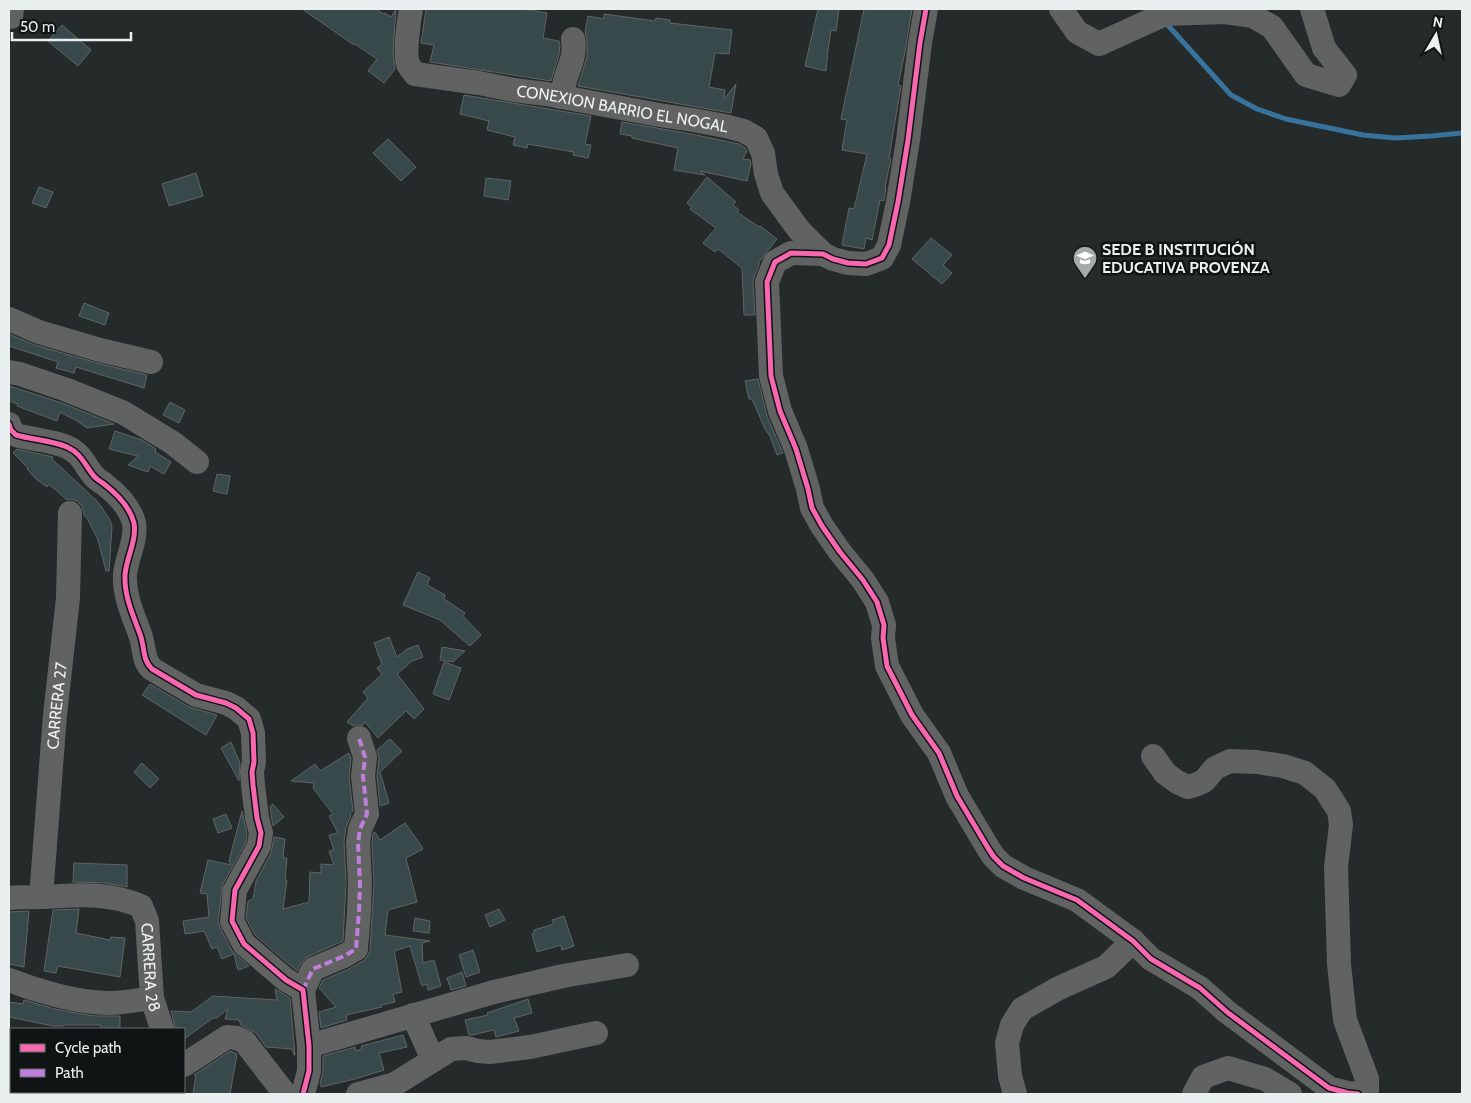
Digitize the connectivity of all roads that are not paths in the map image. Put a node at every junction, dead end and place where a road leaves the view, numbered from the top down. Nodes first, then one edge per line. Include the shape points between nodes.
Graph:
1 (12, 9) edge
2 (411, 9) edge
3 (926, 9) edge
4 (1061, 9) edge
5 (1312, 9) edge
6 (1225, 10) edge
7 (9, 17) edge
8 (573, 39) dead end
9 (561, 97) junction
10 (823, 254) junction
11 (9, 319) edge
12 (151, 362) dead end
13 (9, 372) edge
14 (9, 424) edge
15 (197, 462) dead end
16 (70, 513) dead end
17 (359, 738) dead end
18 (1153, 756) dead end
19 (41, 897) junction
20 (9, 898) edge
21 (1132, 941) junction
22 (627, 965) dead end
23 (9, 980) edge
24 (303, 990) junction
25 (152, 998) junction
26 (413, 1016) junction
27 (162, 1028) edge
28 (596, 1033) dead end
29 (309, 1046) junction
30 (433, 1060) junction
31 (185, 1064) edge
32 (1363, 1093) edge
33 (285, 1094) edge
34 (303, 1094) edge
35 (358, 1094) edge
36 (1015, 1094) edge
37 (1194, 1094) edge
38 (1290, 1094) edge

1 - 7 street
2 - 9 street, CONEXION BARRIO EL NOGAL via 407,57 415,74
3 - 10 street via 890,245 882,258 866,264 848,263
4 - 6 street via 1077,32 1099,44 1165,14
5 - 6 street via 1324,48 1345,75 1339,85 1306,75 1272,27 1253,16
8 - 9 street via 573,58
9 - 10 street, CONEXION BARRIO EL NOGAL via 725,126 756,138 772,193 799,230
10 - 21 street via 791,253 775,262 767,282 771,376 812,508 877,602 884,624 887,666 912,715 939,753 957,796 994,857 1024,878 1077,900
11 - 12 street via 39,332
13 - 15 street via 67,390 124,413 169,440
14 - 24 street via 16,435 70,448 129,510 134,536 125,587 148,665 196,695 226,703 249,718 253,733 253,785 261,834 259,846 234,890 232,921 244,944 286,980
16 - 19 street, CARRERA 27 via 68,598 55,714
17 - 24 street via 365,757 363,776 367,814 358,843 360,911 356,949 313,969
18 - 32 street via 1165,773 1188,786 1204,781 1215,768 1230,761 1283,766 1312,778 1325,789 1339,811 1341,825 1336,867 1339,964 1345,1020 1367,1079
19 - 20 street
19 - 25 street, CARRERA 28 via 81,894 126,899 142,906 147,922
21 - 32 street via 1151,959 1200,988 1328,1088
21 - 36 street via 1106,967 1022,1009 1012,1025 1007,1043
22 - 26 street via 494,992
23 - 25 street via 45,992 90,1001 108,1003
24 - 29 street
25 - 27 street, CARRERA 28
26 - 29 street
26 - 30 street
28 - 30 street via 490,1052 466,1048 451,1050
29 - 34 street via 310,1071
30 - 35 street via 395,1084
31 - 33 street via 228,1037 237,1038 245,1042
37 - 38 street via 1203,1077 1228,1068 1265,1079

